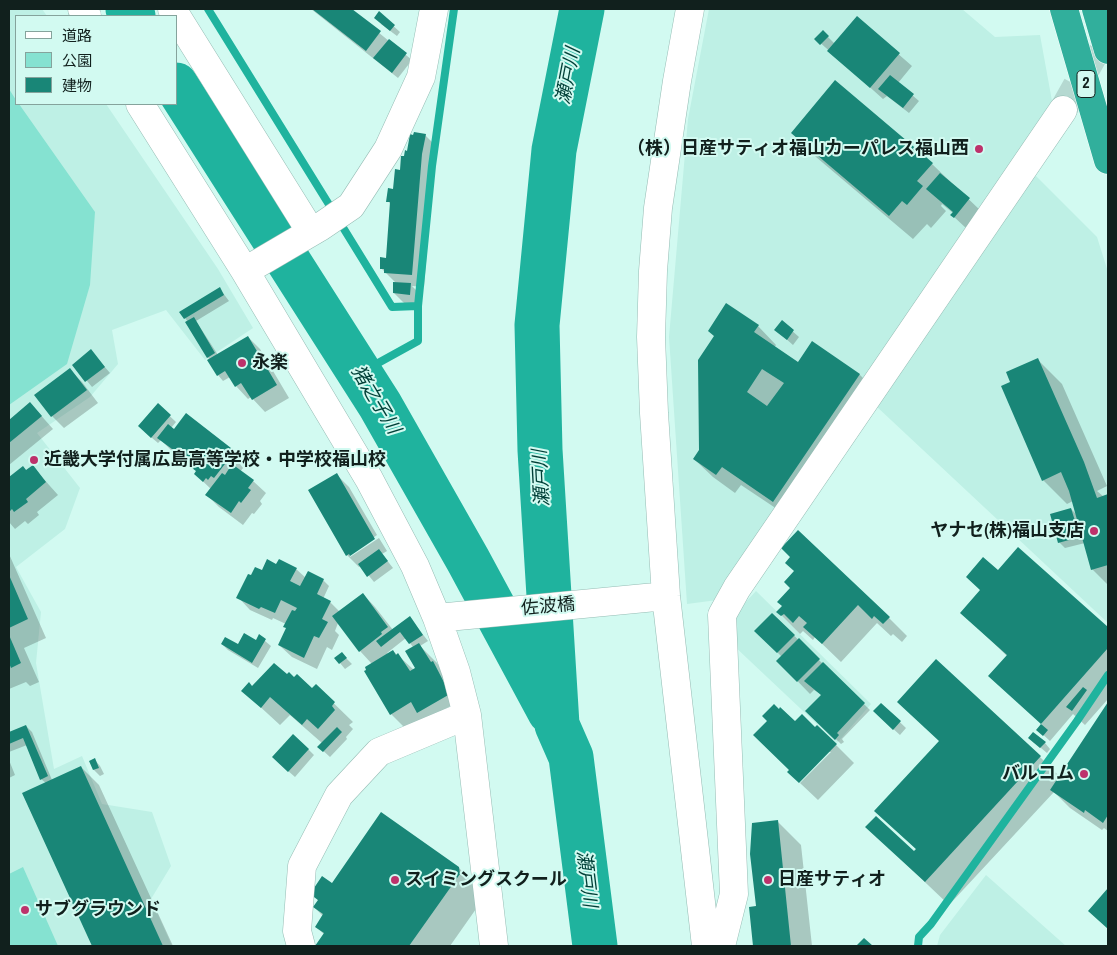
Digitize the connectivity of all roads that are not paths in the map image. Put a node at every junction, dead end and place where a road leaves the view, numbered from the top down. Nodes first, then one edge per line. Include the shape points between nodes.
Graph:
1 (434, 9) edge
2 (690, 9) edge
3 (1064, 9) edge
4 (1096, 9) edge
5 (178, 19) edge
6 (1108, 50) edge
7 (141, 105) edge
8 (1063, 110) tunnel mouth
9 (1108, 160) edge
10 (312, 231) junction
11 (252, 267) junction
12 (655, 597) junction
13 (444, 617) junction
14 (467, 715) junction
15 (301, 946) edge
16 (494, 946) edge
17 (706, 946) edge
18 (721, 946) edge

1 - 10 street via 421,77 388,149 351,206
2 - 12 street via 658,208 653,270
3 - 9 highway, 2
4 - 6 highway, 2
5 - 10 street
7 - 11 street
8 - 18 street via 737,588 722,615 734,894
10 - 11 street
11 - 13 street
12 - 13 street, 佐波橋
12 - 17 street
13 - 14 street
14 - 15 street via 378,752 339,795 302,866 296,931
14 - 16 street

